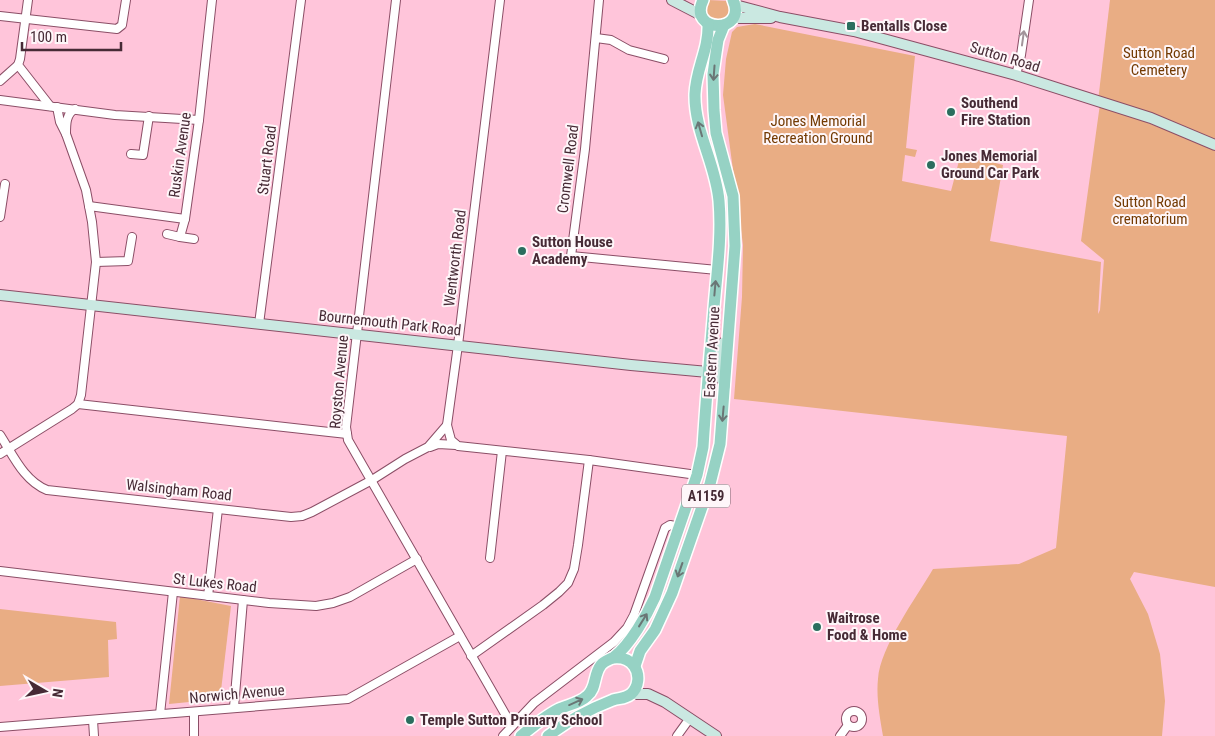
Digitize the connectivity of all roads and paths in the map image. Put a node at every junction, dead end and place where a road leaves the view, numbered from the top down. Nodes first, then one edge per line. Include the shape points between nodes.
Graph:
1 (28, 0) edge
2 (126, 0) edge
3 (212, 0) edge
4 (301, 0) edge
5 (396, 0) edge
6 (500, 0) edge
7 (599, 0) edge
8 (672, 0) edge
9 (702, 0) edge
10 (1029, 0) edge
11 (734, 2) edge
12 (0, 16) edge
13 (780, 18) junction
14 (25, 19) junction
15 (705, 19) junction
16 (728, 22) junction
17 (596, 38) junction
18 (664, 59) dead end
19 (18, 65) junction
20 (1016, 75) junction
21 (0, 81) edge
22 (0, 100) edge
23 (54, 107) junction
24 (75, 109) junction
25 (149, 116) junction
26 (199, 120) junction
27 (66, 134) junction
28 (1215, 145) edge
29 (131, 154) dead end
30 (143, 155) junction
31 (151, 156) dead end
32 (5, 184) dead end
33 (89, 206) junction
34 (0, 217) edge
35 (185, 219) junction
36 (167, 234) dead end
37 (132, 237) dead end
38 (180, 237) junction
39 (194, 239) dead end
40 (96, 262) junction
41 (717, 270) junction
42 (0, 295) edge
43 (92, 305) junction
44 (729, 313) junction
45 (260, 324) junction
46 (357, 334) junction
47 (458, 345) junction
48 (711, 372) junction
49 (725, 390) junction
50 (78, 404) junction
51 (447, 425) junction
52 (347, 434) junction
53 (0, 435) edge
54 (458, 446) junction
55 (428, 447) junction
56 (9, 449) junction
57 (502, 451) junction
58 (0, 454) edge
59 (590, 460) junction
60 (697, 475) junction
61 (372, 480) junction
62 (218, 508) junction
63 (679, 527) junction
64 (417, 558) junction
65 (490, 558) dead end
66 (0, 572) edge
67 (174, 592) junction
68 (208, 596) junction
69 (243, 600) junction
70 (460, 636) junction
71 (471, 656) junction
72 (613, 658) junction
73 (636, 672) junction
74 (596, 681) junction
75 (631, 694) junction
76 (615, 699) junction
77 (664, 702) junction
78 (234, 707) junction
79 (194, 712) junction
80 (160, 714) junction
81 (93, 720) junction
82 (694, 720) junction
83 (848, 724) dead end
84 (512, 726) junction
85 (0, 727) edge
86 (94, 736) edge
87 (194, 736) edge
88 (503, 736) edge
89 (521, 736) edge
90 (548, 736) edge
91 (678, 736) edge
92 (711, 736) edge
93 (716, 736) edge
94 (840, 736) edge

1 - 14 street
2 - 14 street via 122,25 117,29
3 - 26 street, Ruskin Avenue
4 - 45 street, Stuart Road
5 - 46 street, Royston Avenue
6 - 47 street, Wentworth Road
7 - 17 street, Cromwell Road
8 - 15 street
9 - 15 main road, Eastern Avenue via 700,9
20 -> 10 street
11 - 13 street, Sutton Road
11 - 16 main road, Eastern Avenue
12 - 14 street
13 - 16 street, Sutton Road
13 - 20 street, Sutton Road via 854,31
14 - 19 street
15 - 16 main road via 716,26
41 -> 15 main road, Eastern Avenue / A1159 via 718,186 696,116 696,76 708,42
16 -> 44 main road, Eastern Avenue / A1159 via 718,40 713,74 716,133 732,196 735,246
17 - 18 street via 611,40 628,50
17 - 41 street, Cromwell Road via 571,256
19 - 21 street
19 - 23 street
20 - 28 street, Sutton Road via 1151,118
22 - 23 street
23 - 24 street
23 - 27 street
24 - 25 street
24 - 27 street via 67,119
25 - 26 street
25 - 30 street
26 - 35 street, Ruskin Avenue
27 - 33 street
29 - 30 street
30 - 31 street
32 - 34 street
33 - 35 street, Ruskin Avenue
33 - 40 street
35 - 38 street
36 - 38 street
37 - 40 street via 128,262
38 - 39 street
40 - 43 street
48 -> 41 main road, Eastern Avenue / A1159
42 - 43 street, Bournemouth Park Road
43 - 45 street, Bournemouth Park Road
43 - 50 street
44 - 48 street via 719,367
44 - 49 main road, Eastern Avenue / A1159
45 - 46 street, Bournemouth Park Road
46 - 47 street, Bournemouth Park Road
46 - 52 street, Royston Avenue
47 - 48 street, Bournemouth Park Road
47 - 51 street, Wentworth Road
48 - 49 street via 723,380
48 - 60 main road, Eastern Avenue / A1159
49 -> 73 main road, Eastern Avenue / A1159 via 720,444 710,484 662,617 640,651
50 - 52 street
50 - 56 street
51 - 54 street via 451,440
51 - 55 street
52 - 61 street, Royston Avenue
53 - 56 street, Walsingham Road
54 - 55 street via 438,444
54 - 57 street
55 - 61 street
56 - 58 street
56 - 62 street, Walsingham Road via 31,481 47,490
57 - 59 street
57 - 65 street
59 - 60 street
59 - 71 street via 574,569 568,583 543,605
60 - 63 main road, Eastern Avenue / A1159
61 - 62 street, Walsingham Road via 302,516
61 - 64 street, Royston Avenue
62 - 68 street
72 -> 63 main road, Eastern Avenue / A1159 via 650,608
63 - 84 street via 670,525 665,528 634,615 624,632 534,704
64 - 69 street, St Lukes Road via 350,597 324,605
64 - 70 street, Royston Avenue
66 - 67 street, St Lukes Road
67 - 68 street, St Lukes Road
67 - 80 street
68 - 69 street, St Lukes Road
69 - 78 street
70 - 71 street, Royston Avenue
70 - 78 street, Norwich Avenue via 348,699
71 - 84 street, Royston Avenue
72 - 73 main road via 623,658
72 - 74 main road, Eastern Avenue / A1159 via 600,666
73 - 75 main road, Eastern Avenue / A1159 via 637,685
73 - 77 street via 644,686
74 - 76 main road via 602,692
89 -> 74 main road, Eastern Avenue / A1159 via 557,710 588,696
75 - 76 main road
75 - 77 street via 648,694
76 - 90 main road
77 - 82 street
78 - 79 street, Norwich Avenue
79 - 80 street, Norwich Avenue
79 - 87 street
80 - 81 street, Norwich Avenue
81 - 85 street, Norwich Avenue
81 - 86 street
82 - 91 street
82 - 92 street
82 - 93 street
83 - 94 street
84 - 88 street

